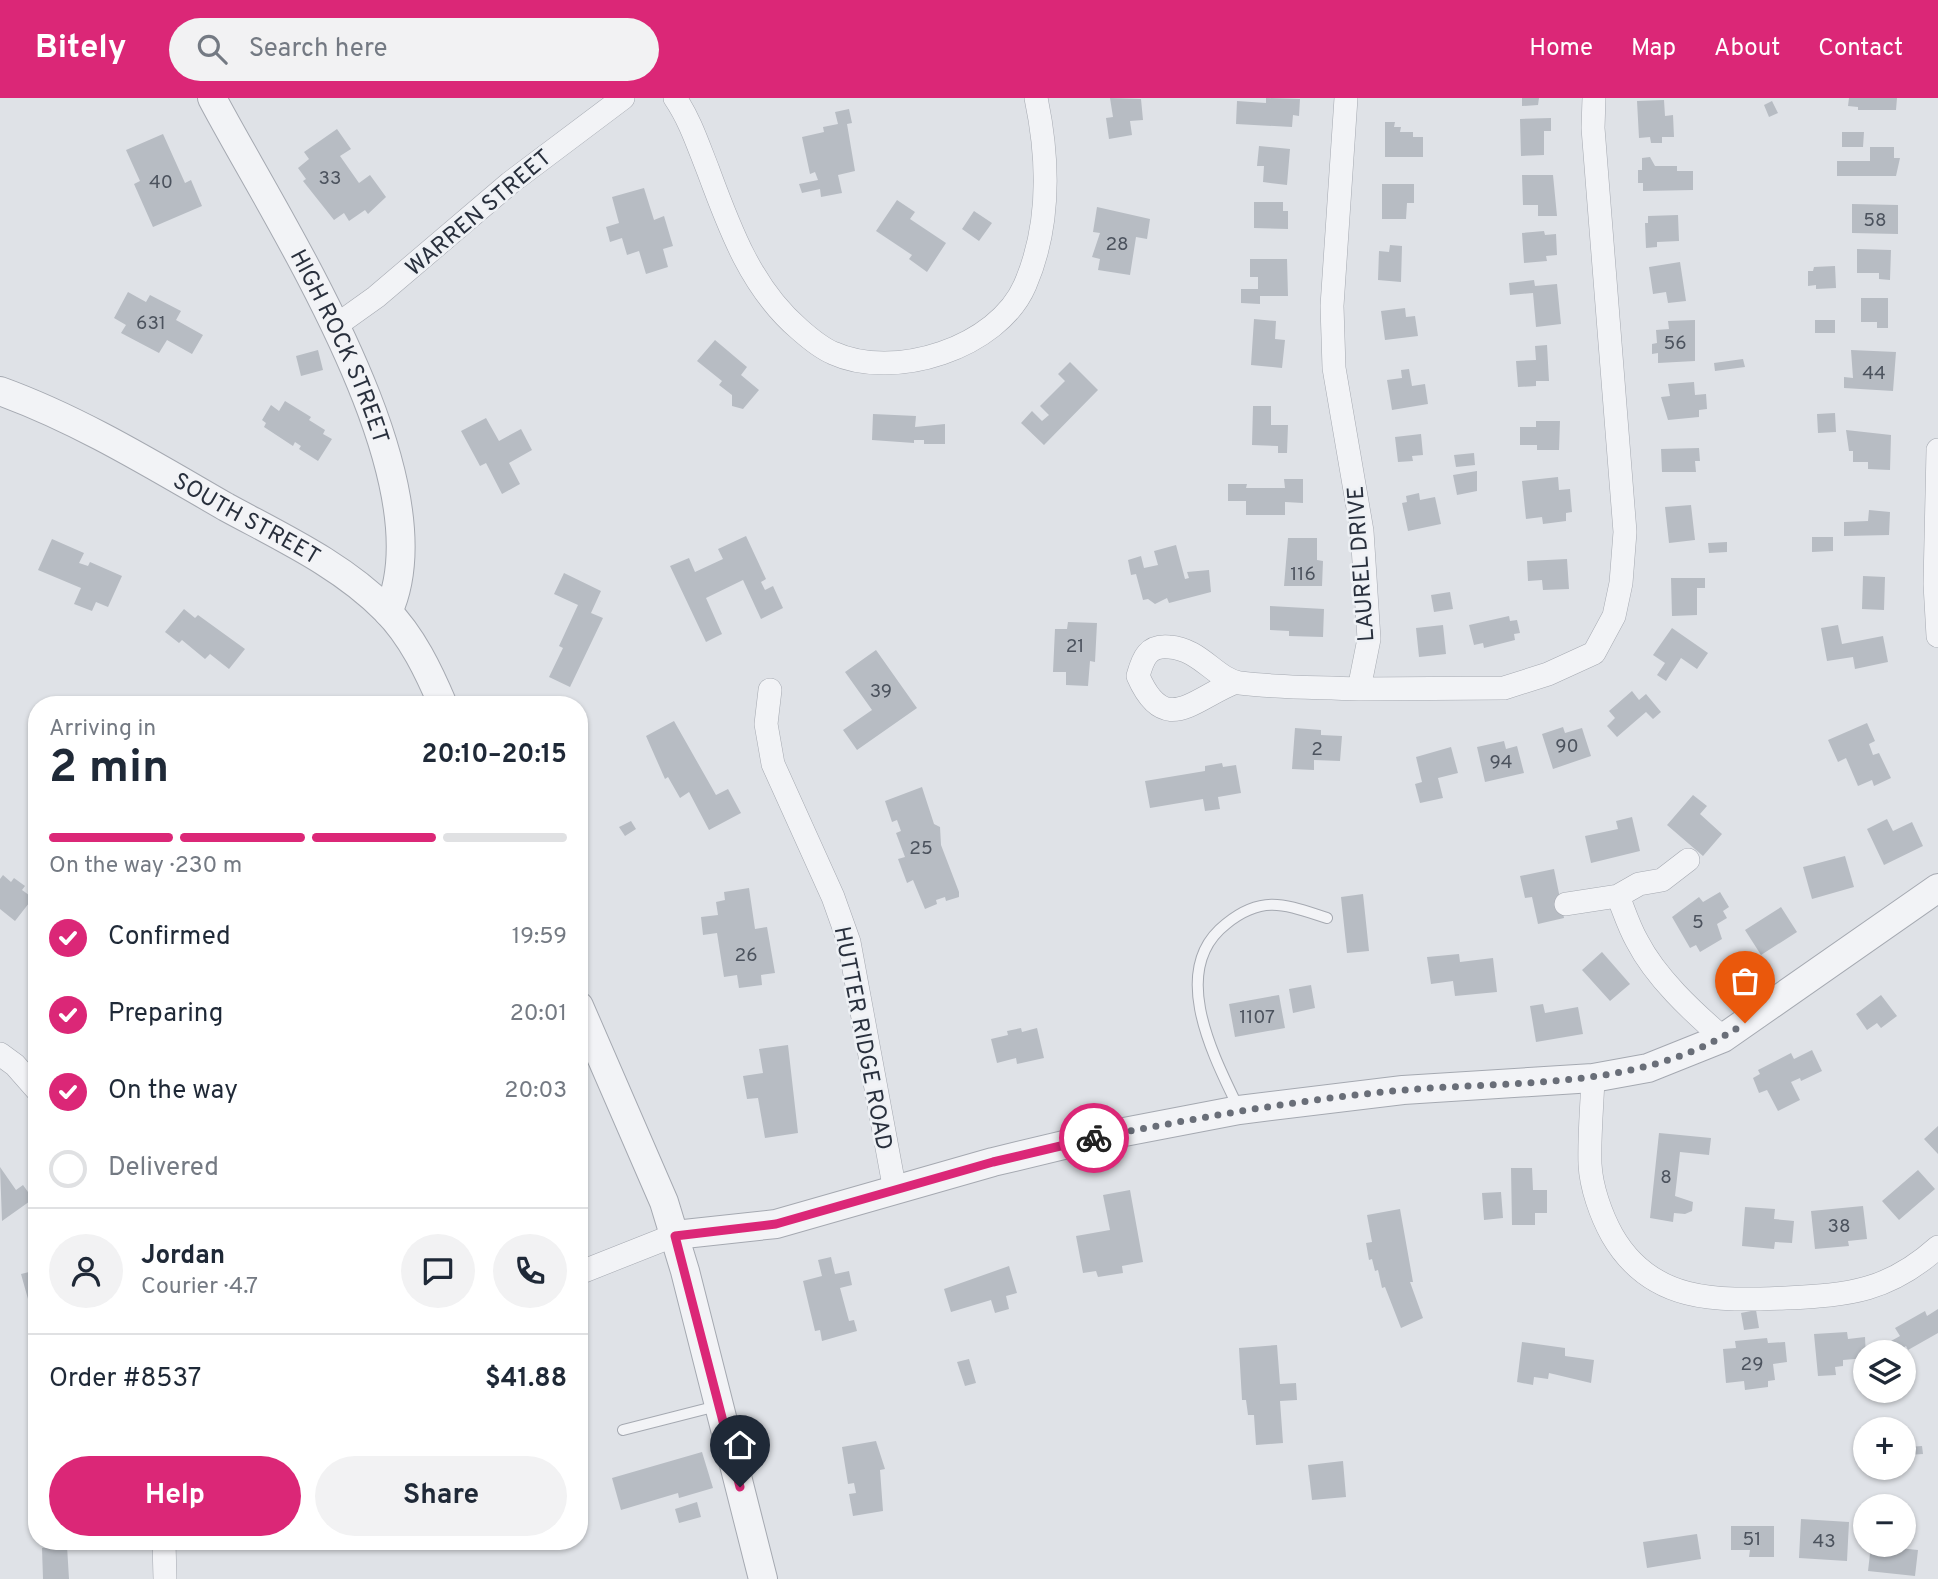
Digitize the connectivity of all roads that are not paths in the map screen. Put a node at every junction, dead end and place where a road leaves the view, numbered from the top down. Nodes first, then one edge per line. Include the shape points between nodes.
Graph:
1 (212, 98) edge
2 (623, 98) edge
3 (675, 98) edge
4 (1036, 98) edge
5 (1346, 98) edge
6 (1594, 98) edge
7 (334, 327) junction
8 (0, 391) edge
9 (1938, 450) edge
10 (388, 612) junction
11 (1938, 636) edge
12 (1237, 682) dead end
13 (1359, 689) junction
14 (770, 690) dead end
15 (439, 696) edge
16 (1688, 860) dead end
17 (1938, 888) edge
18 (1618, 896) junction
19 (1566, 904) dead end
20 (1327, 918) dead end
21 (588, 1026) edge
22 (1723, 1038) junction
23 (0, 1054) edge
24 (1593, 1078) junction
25 (28, 1080) edge
26 (1239, 1110) junction
27 (895, 1191) junction
28 (675, 1236) junction
29 (1938, 1247) edge
30 (588, 1270) edge
31 (719, 1405) junction
32 (623, 1430) dead end
33 (164, 1550) edge
34 (165, 1579) edge
35 (764, 1579) edge

1 - 7 street, HIGH ROCK STREET
2 - 7 street, WARREN STREET via 510,183
3 - 4 street via 757,282 797,328 832,353 875,364 908,363 968,342 1007,312 1024,288 1042,229 1046,180 1045,141
5 - 13 street, LAUREL DRIVE via 1332,306 1334,368 1362,530 1370,639
6 - 13 street via 1625,532 1614,617 1594,653 1504,688
7 - 10 street, HIGH ROCK STREET via 393,479 402,563 398,592
8 - 10 street, SOUTH STREET via 101,436 309,553
9 - 11 street
10 - 15 street, SOUTH STREET via 418,654
12 - 13 street
14 - 27 street, HUTTER RIDGE ROAD via 766,724 774,764 849,943
16 - 18 street via 1662,880 1639,884
17 - 22 street
18 - 19 street
18 - 22 street via 1644,951 1699,1018
20 - 26 lane via 1278,902 1242,911 1212,935 1199,963 1206,1036
21 - 28 street via 647,1157
22 - 24 street via 1648,1068
23 - 25 street
24 - 26 street via 1403,1090
24 - 29 street via 1590,1166 1603,1219 1624,1255 1653,1280 1724,1300 1837,1296 1873,1289 1901,1276
26 - 27 street via 1093,1138
27 - 28 street via 776,1224
28 - 30 street
28 - 31 street
31 - 32 lane
31 - 35 street
33 - 34 street

